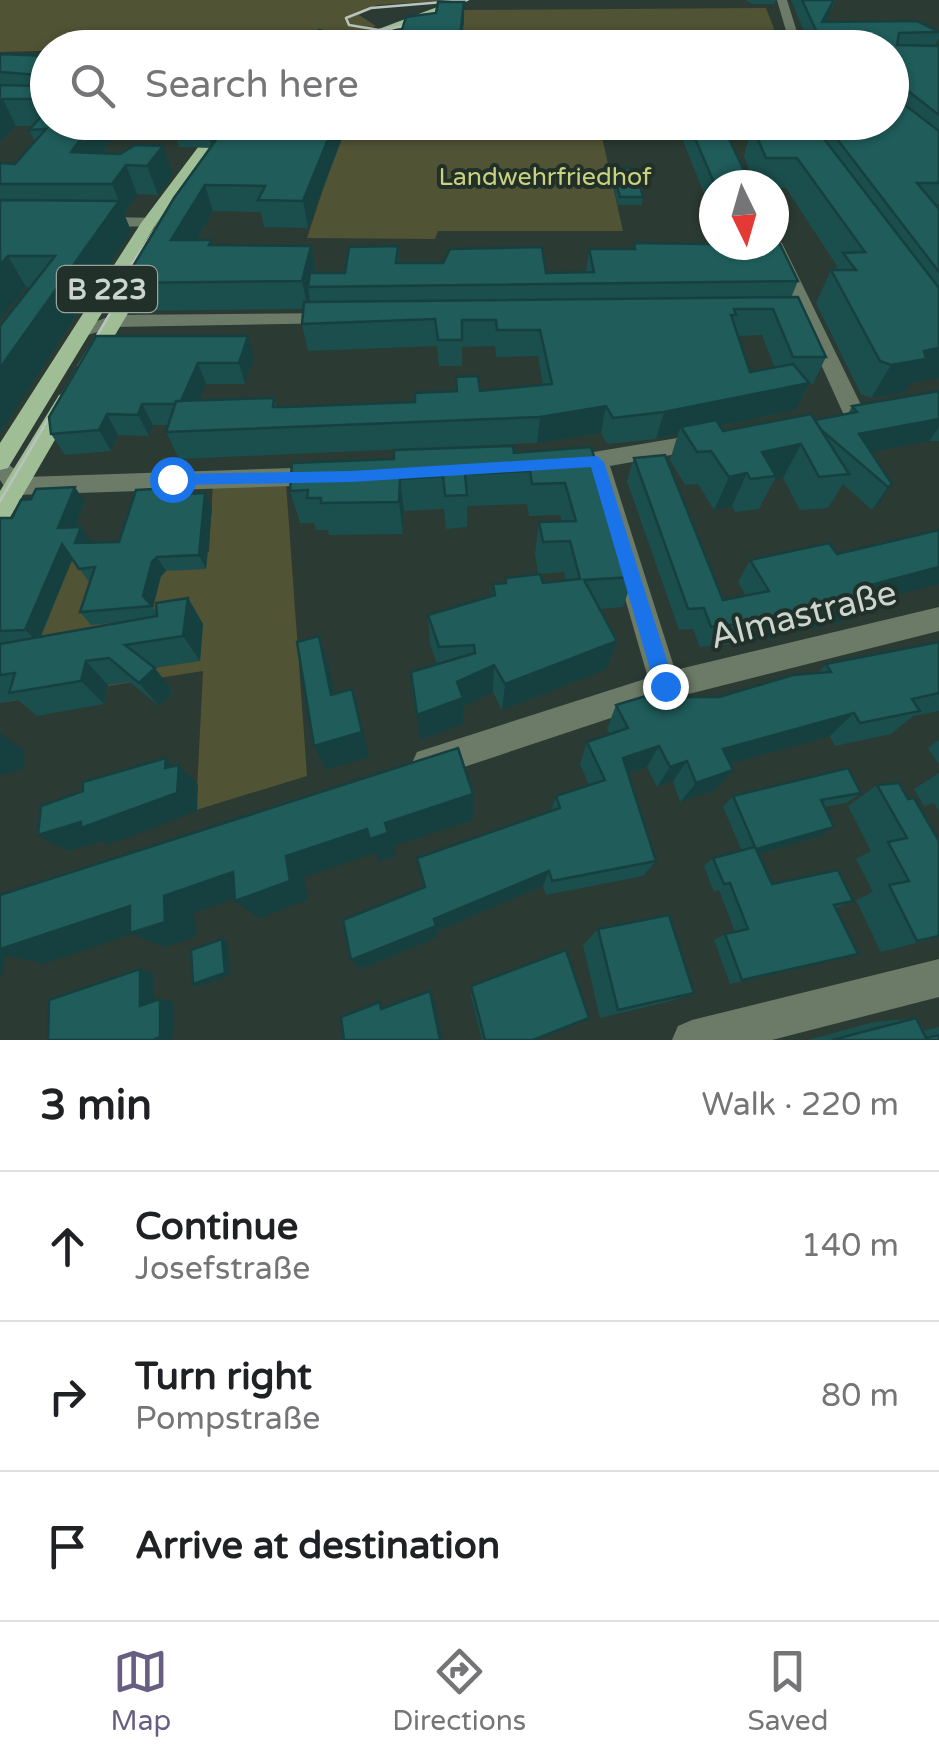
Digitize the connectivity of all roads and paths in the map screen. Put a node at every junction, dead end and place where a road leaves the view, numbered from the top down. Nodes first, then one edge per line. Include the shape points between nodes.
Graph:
1 (465, 0) edge
2 (478, 0) edge
3 (783, 3) edge
4 (385, 30) edge
5 (390, 30) edge
6 (792, 30) edge
7 (211, 140) edge
8 (229, 140) edge
9 (802, 140) edge
10 (805, 143) edge
11 (78, 222) edge
12 (172, 222) junction
13 (149, 223) junction
14 (162, 239) edge
15 (152, 256) edge
16 (780, 260) edge
17 (362, 318) edge
18 (113, 321) junction
19 (81, 332) junction
20 (854, 413) edge
21 (730, 436) edge
22 (597, 462) junction
23 (545, 468) edge
24 (5, 472) edge
25 (351, 476) edge
26 (0, 512) edge
27 (939, 619) edge
28 (665, 686) junction
29 (394, 774) edge
30 (939, 978) edge
31 (692, 1040) edge

1 - 4 main road
2 - 5 main road
3 - 6 street
7 - 13 main road, B 223
8 - 12 main road, B 223
9 - 10 street
11 - 13 street
12 - 13 street
12 - 14 main road, B 223
13 - 19 main road, B 223
15 - 18 main road, B 223
16 - 20 street via 797,314
17 - 18 street
18 - 19 street
18 - 24 main road, B 223
19 - 24 main road, B 223
21 - 22 street
22 - 23 street
22 - 28 street
24 - 25 street
24 - 26 main road, B 223
27 - 28 street, Almastraße
28 - 29 street, Almastraße
30 - 31 street

